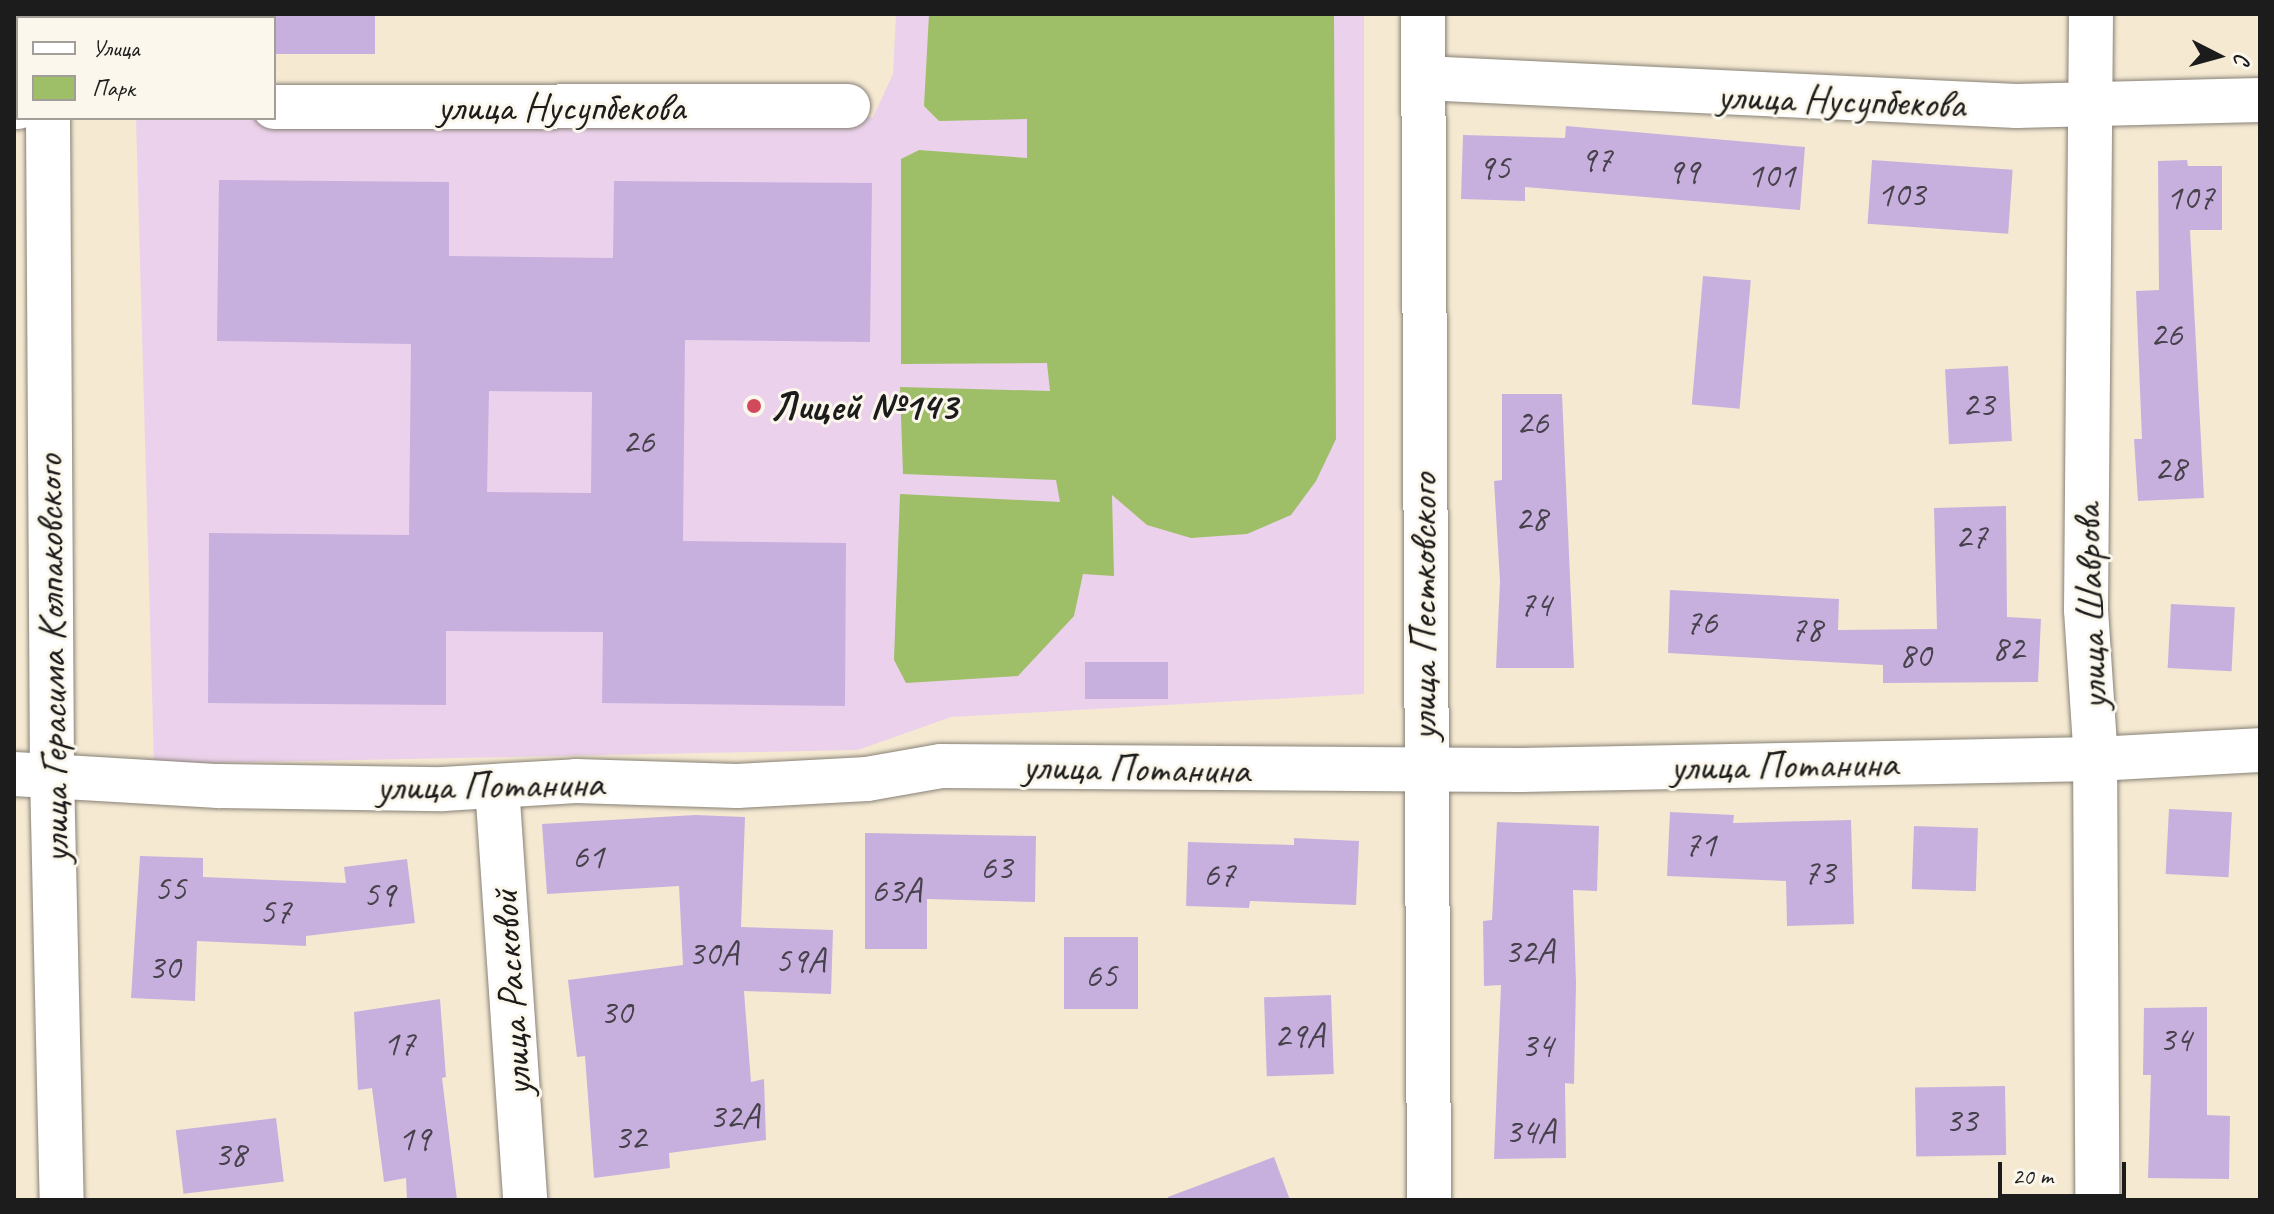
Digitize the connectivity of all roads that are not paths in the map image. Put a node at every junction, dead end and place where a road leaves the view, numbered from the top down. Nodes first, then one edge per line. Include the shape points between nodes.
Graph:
1 (1423, 14) edge
2 (2091, 14) edge
3 (1423, 78) junction
4 (2260, 100) edge
5 (848, 106) dead end
6 (2090, 106) junction
7 (276, 107) edge
8 (48, 120) edge
9 (2260, 750) edge
10 (2095, 759) junction
11 (1425, 770) junction
12 (33, 774) edge
13 (497, 786) junction
14 (62, 1200) edge
15 (525, 1200) edge
16 (1429, 1200) edge
17 (2097, 1200) edge

1 - 3 street, улица Пестковского
2 - 6 street, улица Шаврова
3 - 6 street, улица Нусупбекова via 1743,97
3 - 11 street, улица Пестковского
4 - 6 street, улица Нусупбекова
5 - 7 street, улица Нусупбекова
6 - 10 street, улица Шаврова via 2086,610
8 - 12 street, улица Герасима Колпаковского
9 - 10 street, улица Потанина
10 - 11 street, улица Потанина
10 - 17 street, улица Шаврова
11 - 13 street, улица Потанина via 941,766 867,779 737,786 576,781
11 - 16 street, улица Пестковского
12 - 13 street, улица Потанина via 219,786
12 - 14 street, улица Герасима Колпаковского
13 - 15 street, улица Расковой

